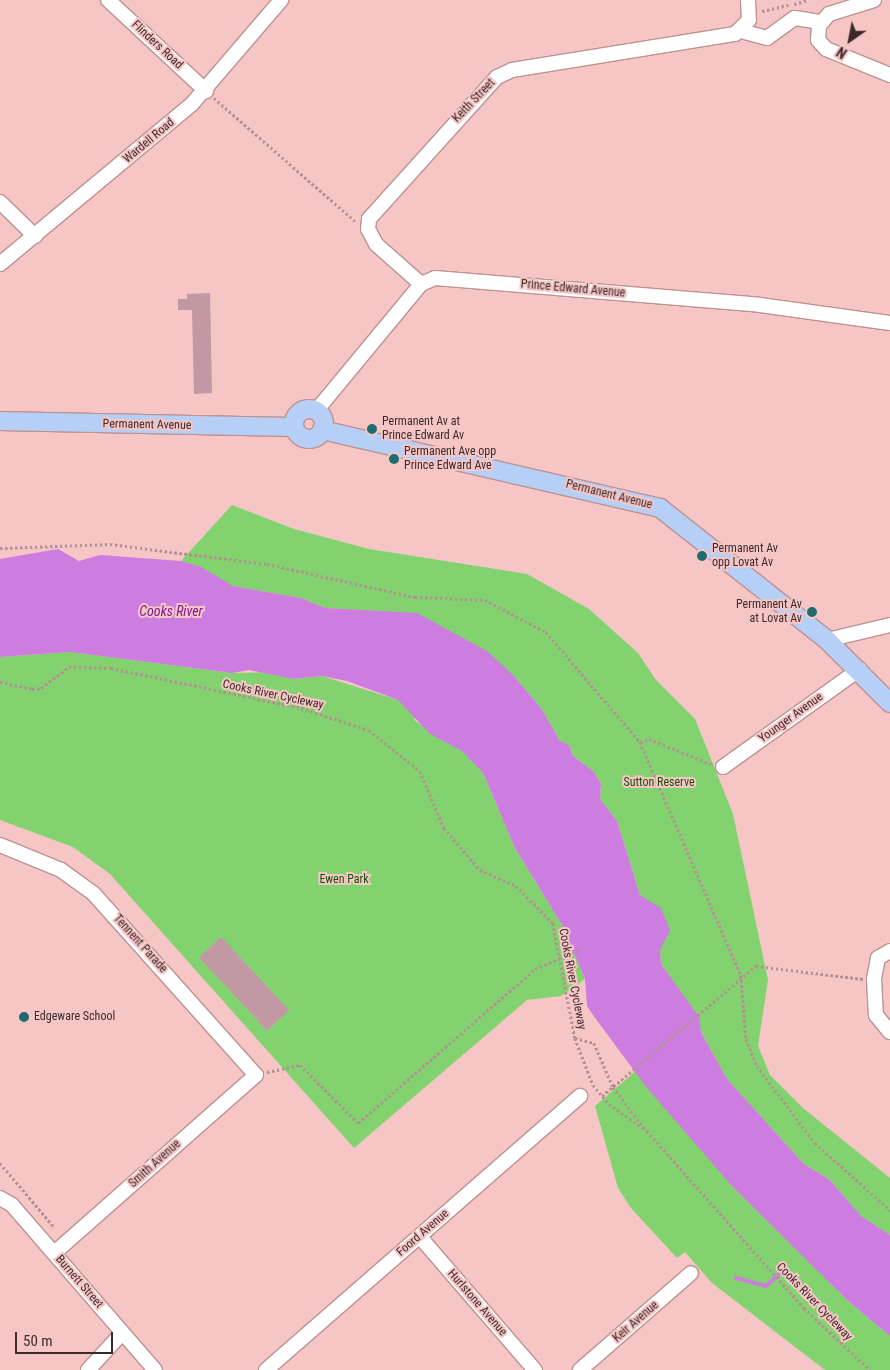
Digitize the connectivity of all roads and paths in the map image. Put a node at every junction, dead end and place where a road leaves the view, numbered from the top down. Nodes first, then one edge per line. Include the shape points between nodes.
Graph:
1 (108, 0) edge
2 (281, 0) edge
3 (808, 0) edge
4 (874, 0) edge
5 (749, 6) edge
6 (821, 22) junction
7 (741, 31) junction
8 (890, 75) edge
9 (206, 91) junction
10 (0, 202) edge
11 (369, 234) junction
12 (34, 236) junction
13 (0, 264) edge
14 (421, 284) junction
15 (890, 323) edge
16 (316, 411) junction
17 (0, 421) edge
18 (294, 427) junction
19 (322, 430) junction
20 (0, 548) edge
21 (890, 625) edge
22 (827, 640) junction
23 (860, 669) junction
24 (0, 682) edge
25 (890, 703) edge
26 (640, 742) junction
27 (723, 766) joint
28 (0, 845) edge
29 (579, 950) dead end
30 (890, 950) edge
31 (561, 961) junction
32 (741, 974) junction
33 (874, 979) junction
34 (890, 1032) edge
35 (575, 1038) junction
36 (256, 1075) junction
37 (613, 1087) junction
38 (580, 1096) dead end
39 (602, 1096) junction
40 (646, 1131) junction
41 (0, 1163) edge
42 (4, 1170) junction
43 (0, 1172) edge
44 (0, 1198) edge
45 (890, 1210) edge
46 (55, 1228) dead end
47 (420, 1237) junction
48 (54, 1253) junction
49 (691, 1274) dead end
50 (122, 1333) junction
51 (88, 1370) edge
52 (156, 1370) edge
53 (266, 1370) edge
54 (535, 1370) edge
55 (580, 1370) edge
56 (870, 1370) edge

1 - 9 street, Flinders Road
2 - 9 street, Wardell Road
3 - 5 path
4 - 6 street via 835,10
5 - 7 street
6 - 7 street via 795,18 767,38
6 - 8 street via 818,40 826,49
7 - 11 street, Keith Street via 512,70 497,77 377,208 369,219
9 - 11 path
9 - 12 street, Wardell Road
10 - 12 street
11 - 14 street
12 - 13 street, Wardell Road
14 - 15 street, Prince Edward Avenue via 452,277 760,305
14 - 16 street
16 - 18 main road via 302,411
16 - 19 main road via 323,422
17 - 18 main road, Permanent Avenue
18 - 19 main road via 305,439
19 - 22 main road, Permanent Avenue via 660,508
20 - 26 path via 110,544 267,564 415,597 485,600 546,632
21 - 22 street
22 - 23 main road, Permanent Avenue
23 - 25 main road, Permanent Avenue
23 - 27 street, Younger Avenue
24 - 31 path, Cooks River Cycleway via 32,689 70,667 111,668 301,708 370,730 420,771 444,828 480,870 516,886 553,923
26 - 27 path via 649,739 698,762
26 - 32 path
28 - 36 street, Tennent Parade via 61,870 93,893
29 - 31 path
30 - 33 street via 878,958
31 - 35 path, Cooks River Cycleway
31 - 36 path via 535,969 358,1123 300,1065
32 - 33 path via 756,966
32 - 37 path
32 - 45 path via 746,1039 756,1066 815,1143
33 - 34 street via 876,1014
35 - 37 path via 594,1043
35 - 39 path, Cooks River Cycleway via 584,1071
36 - 48 street, Smith Avenue
37 - 39 path
37 - 40 path
38 - 47 street, Foord Avenue
39 - 40 path, Cooks River Cycleway
40 - 56 path, Cooks River Cycleway via 777,1276
41 - 42 path
42 - 43 path
42 - 46 path
44 - 48 street, Burnett Street via 12,1205
47 - 53 street, Foord Avenue
47 - 54 street, Hurlstone Avenue
48 - 50 street, Burnett Street
49 - 55 street, Keir Avenue
50 - 51 street
50 - 52 street, Burnett Street

